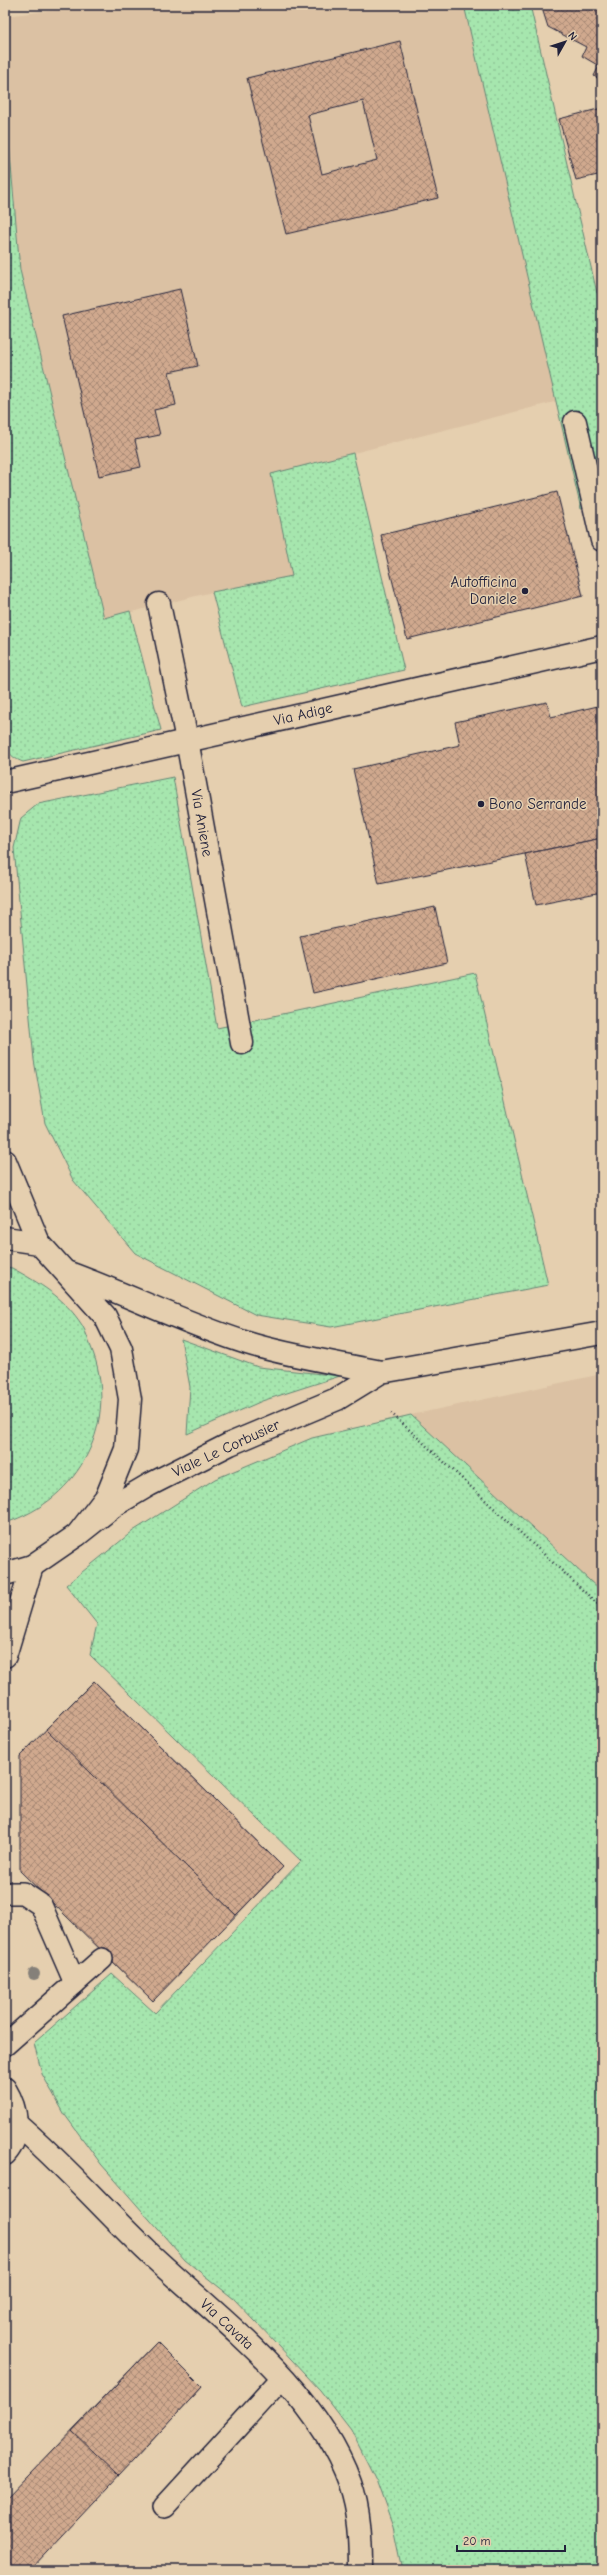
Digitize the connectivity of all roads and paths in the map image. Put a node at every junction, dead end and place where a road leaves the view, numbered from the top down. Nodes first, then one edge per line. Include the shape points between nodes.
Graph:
1 (575, 422) dead end
2 (602, 540) edge
3 (159, 604) dead end
4 (602, 647) edge
5 (187, 740) junction
6 (5, 782) edge
7 (242, 1043) dead end
8 (5, 1161) edge
9 (5, 1238) edge
10 (39, 1243) junction
11 (67, 1272) junction
12 (602, 1333) edge
13 (381, 1372) junction
14 (391, 1413) dead end
15 (77, 1535) junction
16 (32, 1566) junction
17 (5, 1574) edge
18 (602, 1608) edge
19 (5, 1656) edge
20 (5, 1893) edge
21 (102, 1958) dead end
22 (74, 1983) junction
23 (5, 2045) edge
24 (5, 2089) edge
25 (16, 2123) junction
26 (5, 2154) edge
27 (282, 2378) junction
28 (164, 2507) dead end
29 (362, 2570) edge

1 - 2 street
3 - 5 street, Via Aniene
4 - 5 street, Via Adige
5 - 6 street, Via Adige
5 - 7 street, Via Aniene
8 - 10 street
9 - 10 street
10 - 11 street
11 - 13 street, Viale Le Corbusier via 249,1344
11 - 15 street via 105,1316 121,1349 130,1399 126,1449 107,1496
12 - 13 street, Viale Le Corbusier
13 - 15 street, Viale Le Corbusier via 337,1399 230,1444 156,1481 115,1505
14 - 18 path
15 - 16 street
16 - 17 street
16 - 19 street
20 - 22 lane via 23,1893 41,1905
21 - 22 lane
22 - 23 lane
24 - 25 street via 15,2111
25 - 26 street via 14,2138
25 - 27 street, Via Cavata via 44,2146 138,2242 213,2310
27 - 28 lane
27 - 29 street, Via Cavata via 314,2416 336,2452 351,2484 359,2522

